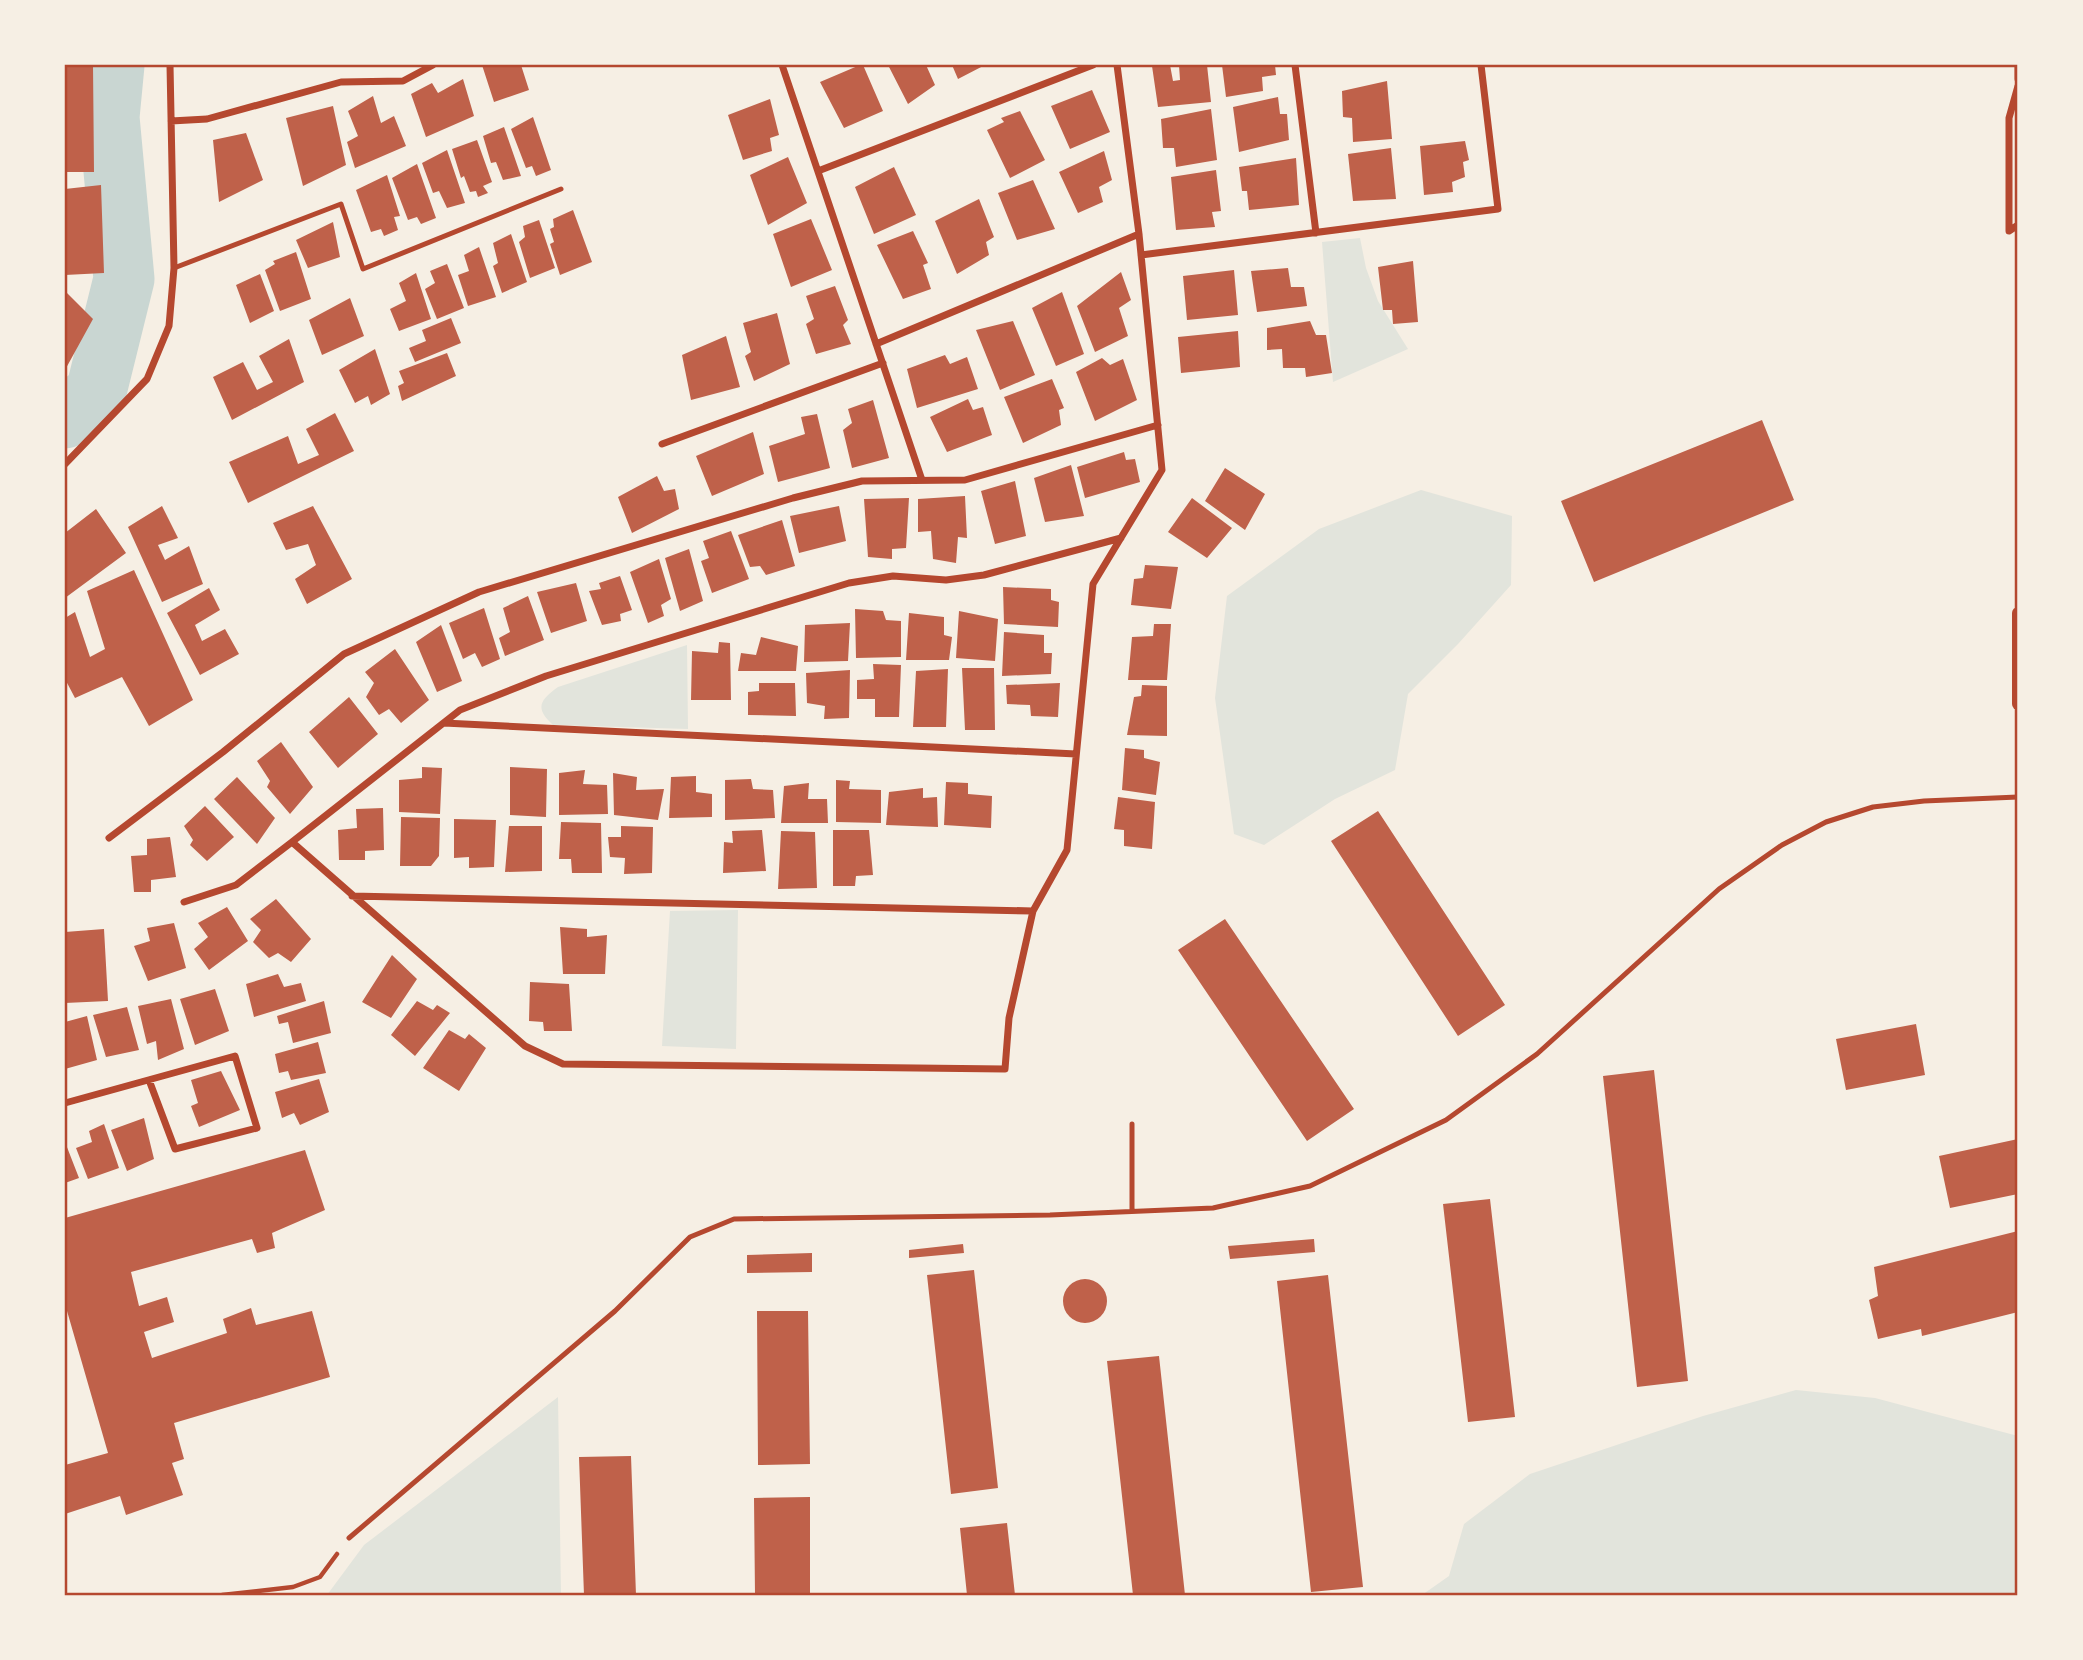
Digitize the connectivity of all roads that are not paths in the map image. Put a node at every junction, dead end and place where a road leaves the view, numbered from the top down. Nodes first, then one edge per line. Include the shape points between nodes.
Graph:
1 (170, 65) edge
2 (433, 65) edge
3 (782, 65) edge
4 (1093, 65) edge
5 (1117, 65) edge
6 (1295, 65) edge
7 (1482, 65) edge
8 (2018, 65) edge
9 (2018, 79) edge
10 (2018, 86) edge
11 (171, 121) junction
12 (818, 171) junction
13 (561, 189) dead end
14 (2018, 225) edge
15 (1316, 233) junction
16 (1139, 234) junction
17 (1141, 255) junction
18 (174, 268) junction
19 (876, 344) junction
20 (883, 363) junction
21 (1158, 425) junction
22 (662, 444) dead end
23 (65, 464) edge
24 (922, 480) junction
25 (1121, 538) junction
26 (2018, 613) edge
27 (2018, 704) edge
28 (443, 723) junction
29 (1076, 754) junction
30 (2018, 797) edge
31 (109, 838) dead end
32 (292, 842) junction
33 (352, 895) junction
34 (184, 902) dead end
35 (1033, 911) junction
36 (149, 1080) junction
37 (65, 1103) edge
38 (1132, 1124) dead end
39 (1132, 1211) junction
40 (349, 1538) road end

1 - 11 street
2 - 11 street via 402,81 341,82 208,119
3 - 12 street
4 - 12 street
5 - 16 street
6 - 15 street
7 - 15 street via 1498,209
8 - 9 street
10 - 14 street via 2009,118 2009,231
11 - 18 street
12 - 19 street
13 - 18 lane via 363,269 341,204
15 - 17 street
16 - 17 street
16 - 19 street
17 - 21 street
18 - 23 street via 169,326 147,379
19 - 20 street
20 - 22 street
20 - 24 street
21 - 24 street via 965,480
21 - 25 street via 1162,470
24 - 31 street via 862,481 793,498 480,592 344,654
25 - 28 street via 984,575 946,580 893,576 849,583 546,676 460,709
25 - 29 street via 1093,584
26 - 27 street
28 - 29 street
28 - 32 street
29 - 35 street via 1067,850
30 - 39 lane via 1872,807 1826,822 1782,845 1719,889 1537,1054 1446,1121 1310,1186 1213,1209
32 - 33 street
32 - 34 street via 236,885
33 - 35 street
33 - 35 street via 525,1045 563,1063 1005,1069 1009,1018
36 - 36 street via 235,1056 257,1128 175,1149
36 - 37 street
38 - 39 lane
39 - 40 lane via 734,1219 690,1237 615,1311

